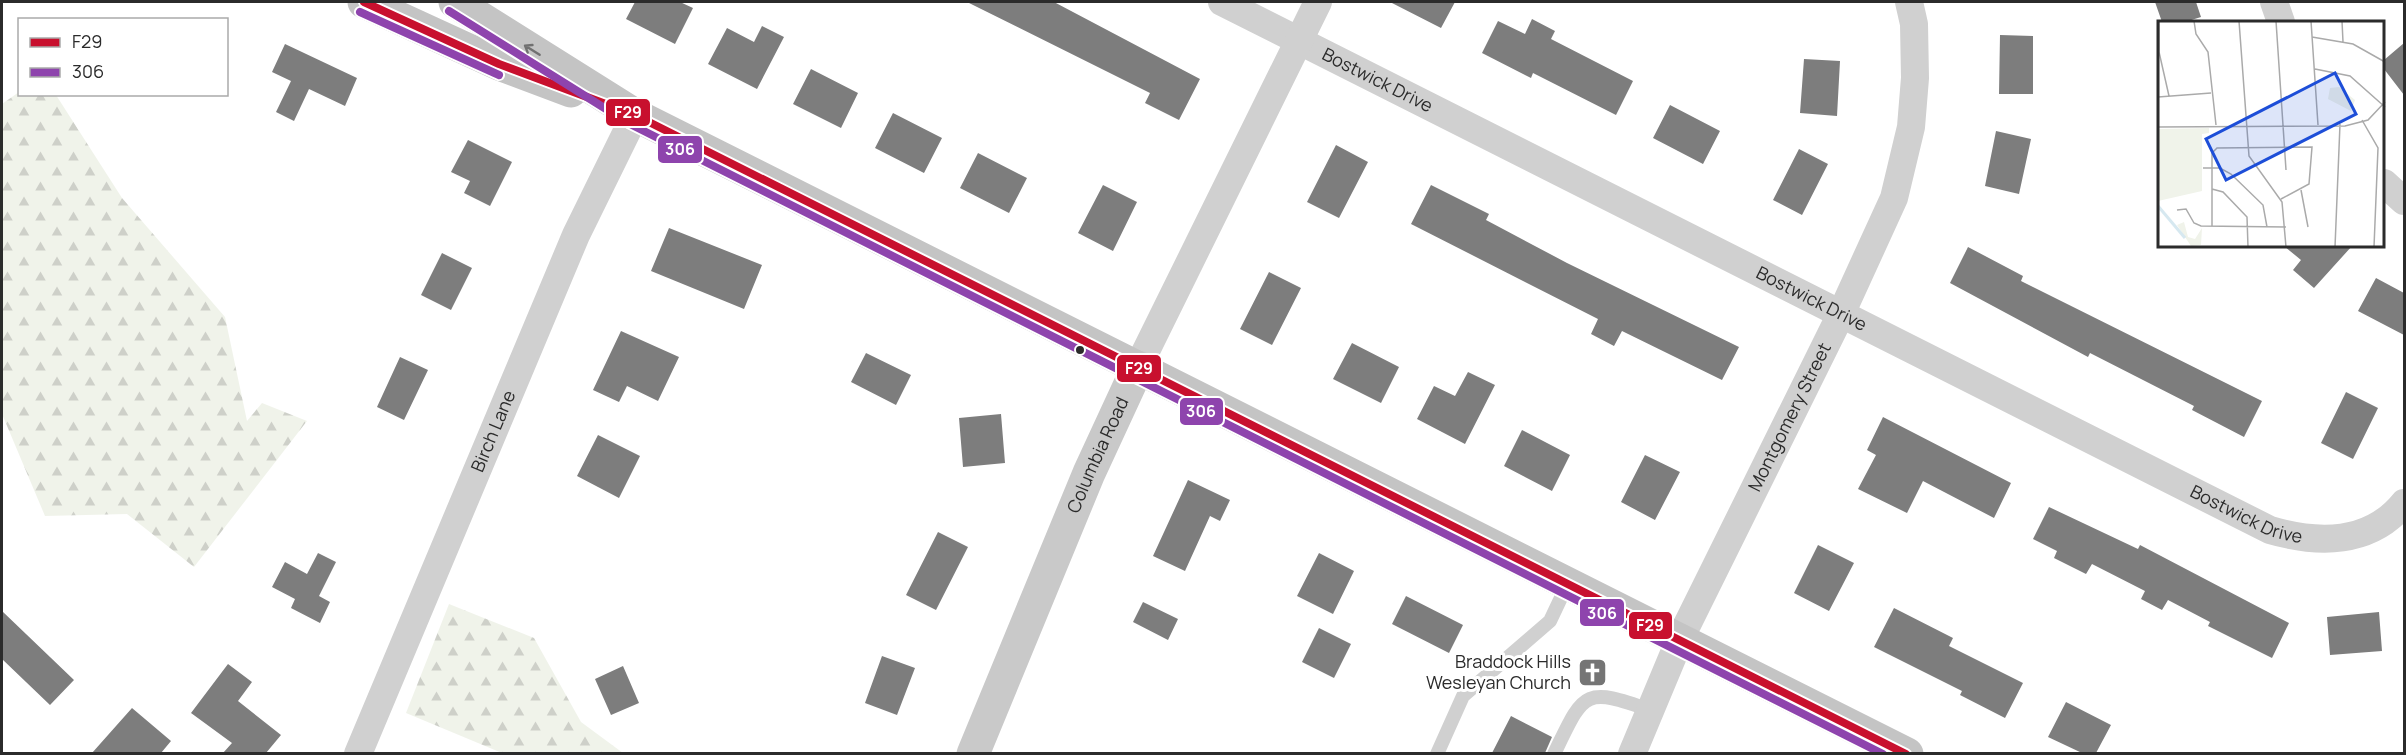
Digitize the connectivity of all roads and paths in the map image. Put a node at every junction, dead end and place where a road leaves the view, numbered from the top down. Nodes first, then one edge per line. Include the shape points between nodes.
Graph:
1 (364, 2) edge
2 (455, 2) edge
3 (1222, 2) edge
4 (1318, 2) edge
5 (1909, 2) edge
6 (2274, 2) edge
7 (2281, 21) edge
8 (1299, 40) junction
9 (635, 115) junction
10 (2385, 184) edge
11 (2404, 201) edge
12 (1841, 314) junction
13 (1138, 367) junction
14 (2404, 503) edge
15 (1568, 583) junction
16 (1680, 639) junction
17 (1650, 710) junction
18 (358, 753) edge
19 (973, 753) edge
20 (1437, 753) edge
21 (1554, 753) edge
22 (1632, 753) edge
23 (1907, 753) edge

1 - 9 main road via 500,64
9 -> 2 main road
3 - 8 street, Bostwick Drive
4 - 8 street, Columbia Road
5 - 12 street, Montgomery Street via 1914,24 1915,78 1911,127 1900,178
6 - 7 street
8 - 12 street, Bostwick Drive
8 - 13 street, Columbia Road
9 - 13 main road
9 - 18 street, Birch Lane via 576,235
10 - 11 street
12 - 14 street, Bostwick Drive via 2270,530 2300,539 2355,536 2376,526
12 - 16 street, Montgomery Street
13 - 15 main road
13 - 19 street, Columbia Road via 1089,473
15 - 16 main road
15 - 20 lane via 1542,630 1463,696
16 - 17 street, Montgomery Street
16 - 23 main road
17 - 21 lane via 1612,697 1583,700
17 - 22 street, Montgomery Street

